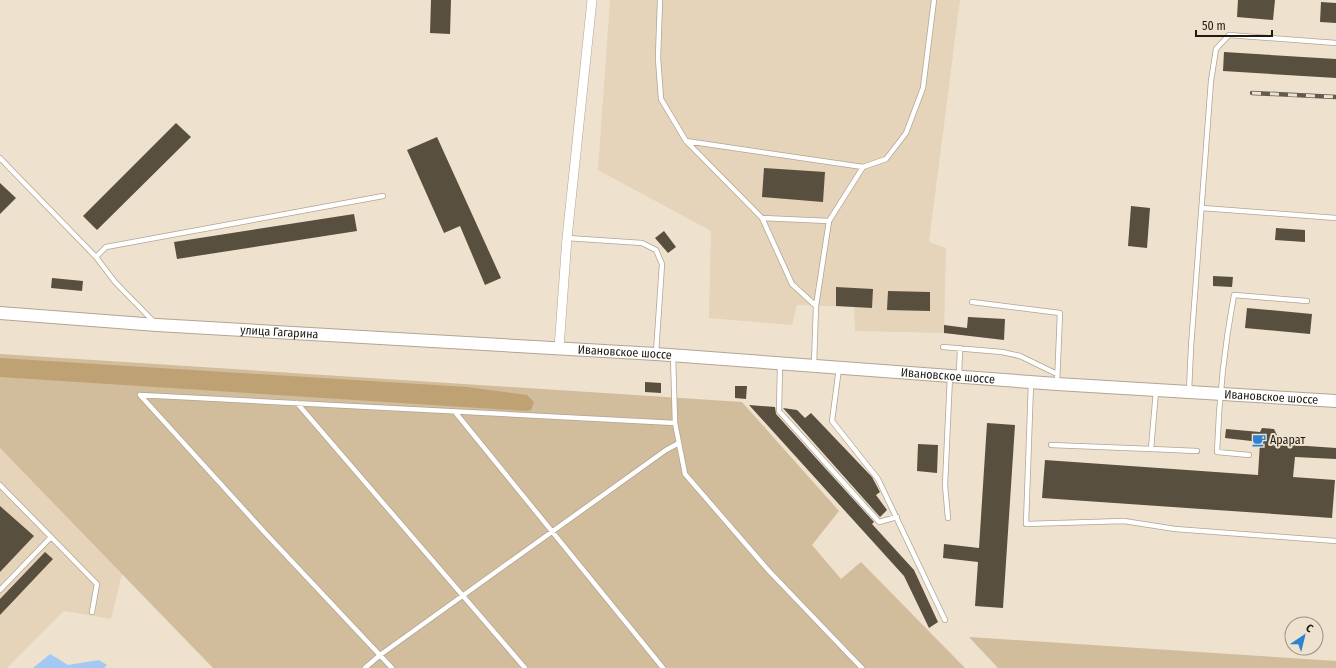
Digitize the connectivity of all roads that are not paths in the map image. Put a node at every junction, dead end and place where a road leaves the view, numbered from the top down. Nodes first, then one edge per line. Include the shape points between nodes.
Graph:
1 (592, 0) edge
2 (660, 0) edge
3 (934, 0) edge
4 (1336, 43) edge
5 (686, 141) junction
6 (0, 158) edge
7 (863, 167) junction
8 (383, 196) dead end
9 (1202, 208) junction
10 (762, 218) junction
11 (1336, 218) edge
12 (829, 221) junction
13 (567, 238) junction
14 (96, 257) junction
15 (1307, 301) dead end
16 (972, 302) dead end
17 (816, 306) junction
18 (0, 313) edge
19 (157, 325) junction
20 (943, 347) dead end
21 (559, 348) junction
22 (960, 348) junction
23 (656, 354) junction
24 (672, 355) junction
25 (780, 363) junction
26 (814, 365) junction
27 (839, 367) junction
28 (955, 375) junction
29 (1057, 379) junction
30 (1031, 381) junction
31 (1157, 389) junction
32 (1189, 391) junction
33 (1219, 393) junction
34 (1336, 401) edge
35 (298, 403) junction
36 (455, 412) junction
37 (675, 423) junction
38 (679, 443) junction
39 (1051, 445) dead end
40 (1152, 449) junction
41 (1197, 452) dead end
42 (1249, 455) dead end
43 (0, 485) edge
44 (896, 518) junction
45 (948, 518) dead end
46 (552, 531) junction
47 (51, 537) junction
48 (1336, 541) edge
49 (0, 590) edge
50 (463, 595) junction
51 (92, 612) dead end
52 (945, 620) dead end
53 (380, 655) junction
54 (365, 668) edge
55 (392, 668) edge
56 (525, 668) edge
57 (663, 668) edge
58 (862, 668) edge

1 - 13 street
2 - 5 lane via 658,58 661,99
3 - 7 lane via 923,88 906,133 886,159
4 - 9 lane via 1229,35 1216,49 1211,81
5 - 7 lane
5 - 10 lane
6 - 14 lane
7 - 12 lane
8 - 14 lane via 106,247
9 - 11 lane
9 - 32 lane
10 - 12 lane
10 - 17 lane via 792,284
12 - 17 lane
13 - 21 street
13 - 23 lane via 642,243 656,250 662,264
14 - 19 lane via 115,282
15 - 33 lane via 1234,295
16 - 29 lane via 1060,313
17 - 26 lane
18 - 19 street, улица Гагарина
19 - 21 street, улица Гагарина
20 - 22 lane
21 - 23 street, Ивановское шоссе
22 - 28 lane
22 - 29 lane via 1020,356
23 - 24 street, Ивановское шоссе
24 - 25 street, Ивановское шоссе
24 - 37 lane
25 - 26 street, Ивановское шоссе
25 - 44 lane via 778,412 879,522
26 - 27 street, Ивановское шоссе
27 - 28 street, Ивановское шоссе
27 - 44 lane via 832,421 878,479
28 - 30 street, Ивановское шоссе
28 - 45 lane via 945,485
29 - 30 street, Ивановское шоссе
29 - 31 street, Ивановское шоссе
30 - 48 lane via 1026,524 1124,521 1175,530
31 - 32 street, Ивановское шоссе
31 - 40 lane
32 - 33 street, Ивановское шоссе
33 - 34 street, Ивановское шоссе
33 - 42 lane via 1217,452
35 - 36 lane
35 - 50 lane
35 - 53 lane via 140,395
36 - 37 lane
36 - 46 lane
37 - 38 lane
38 - 46 lane
38 - 58 lane via 685,474 769,571
39 - 40 lane
40 - 41 lane
43 - 47 lane
44 - 52 lane
46 - 50 lane
46 - 57 lane
47 - 49 lane
47 - 51 lane via 97,584
50 - 53 lane
50 - 56 lane
53 - 54 lane
53 - 55 lane

